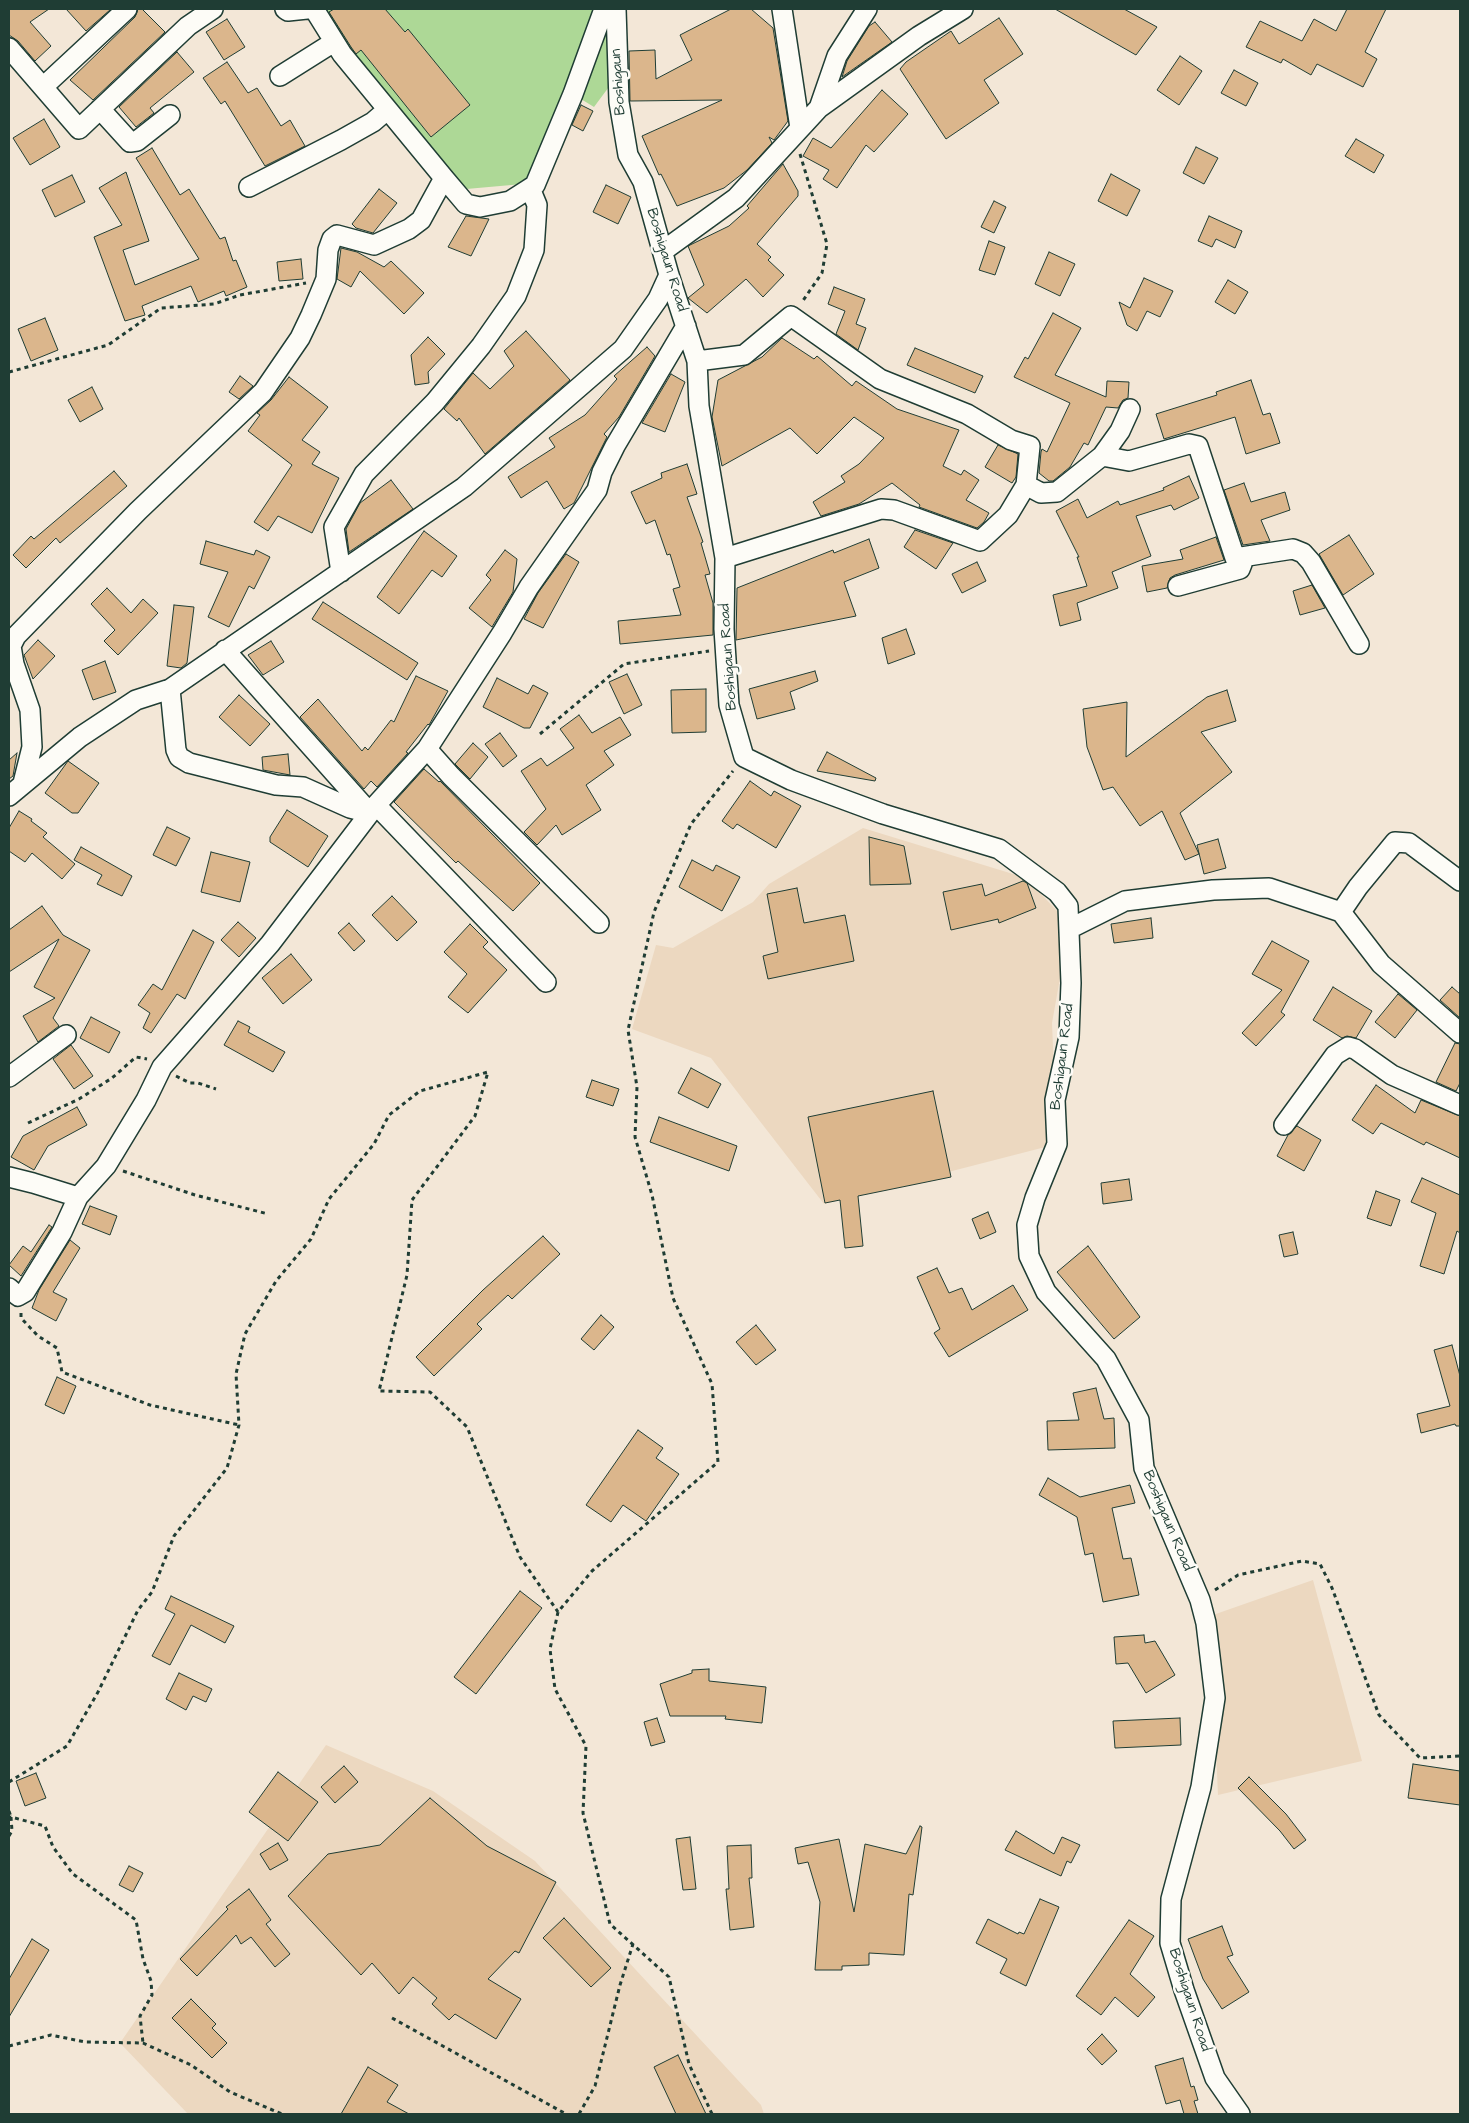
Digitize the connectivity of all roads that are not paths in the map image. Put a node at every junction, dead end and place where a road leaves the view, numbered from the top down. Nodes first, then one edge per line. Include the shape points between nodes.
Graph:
1 (127, 9) edge
2 (212, 9) edge
3 (285, 9) edge
4 (307, 9) edge
5 (314, 9) edge
6 (604, 9) edge
7 (616, 9) edge
8 (782, 9) edge
9 (867, 9) edge
10 (963, 9) edge
11 (334, 42) junction
12 (9, 48) edge
13 (280, 76) dead end
14 (43, 87) junction
15 (819, 108) junction
16 (100, 109) junction
17 (387, 110) junction
18 (170, 115) dead end
19 (800, 128) junction
20 (628, 155) joint
21 (444, 178) junction
22 (249, 187) dead end
23 (530, 188) junction
24 (663, 251) junction
25 (669, 275) junction
26 (686, 326) junction
27 (698, 361) junction
28 (1130, 409) dead end
29 (1102, 456) junction
30 (1026, 485) junction
31 (725, 558) junction
32 (1235, 558) junction
33 (341, 572) junction
34 (1178, 586) dead end
35 (1359, 644) dead end
36 (225, 650) junction
37 (170, 689) junction
38 (426, 749) junction
39 (23, 783) junction
40 (9, 796) edge
41 (373, 809) junction
42 (1460, 880) edge
43 (1341, 912) junction
44 (599, 923) dead end
45 (1069, 928) junction
46 (546, 982) dead end
47 (1460, 1033) edge
48 (66, 1035) dead end
49 (9, 1077) edge
50 (1460, 1105) edge
51 (1284, 1125) dead end
52 (9, 1178) edge
53 (78, 1197) junction
54 (14, 1292) edge
55 (1240, 2114) edge

1 - 14 street
2 - 16 street via 188,26
3 - 4 street
5 - 11 street
6 - 23 street via 535,186
7 - 20 street, Boshigaun via 619,102
8 - 19 street
9 - 15 street via 837,56
10 - 15 street via 919,36
11 - 13 street
11 - 17 street
12 - 14 street
14 - 16 street via 79,129
15 - 19 street
16 - 18 street via 130,142 137,141
17 - 21 street
17 - 22 street via 341,140
19 - 24 street via 736,198
20 - 24 street, Boshigaun Road via 643,182
21 - 23 street via 466,204 480,207 510,201
21 - 39 street via 421,220 409,229 374,245 337,234 332,239 326,279 300,338 263,392 138,511 16,636 11,646 30,710 32,747
23 - 33 street via 537,205 534,250 516,296 482,346 435,402 364,474 334,526
24 - 25 street, Boshigaun Road
25 - 26 street, Boshigaun Road
25 - 33 street via 658,300 624,349 464,486
26 - 27 street, Boshigaun Road
26 - 38 street via 615,446 602,472 598,490 529,587
27 - 30 street via 744,354 791,316 880,379 967,414 1011,440 1030,446
27 - 31 street, Boshigaun Road via 699,406
28 - 29 street via 1120,431
29 - 30 street via 1057,492 1041,493
29 - 32 street via 1129,461 1189,444 1198,446
30 - 31 street via 1008,515 980,541 894,510 881,509
31 - 45 street, Boshigaun Road via 724,629 729,704 744,757 790,780 883,814 999,849 1057,892 1068,906
32 - 34 street via 1242,564 1240,568
32 - 35 street via 1293,550 1303,553
33 - 36 street
36 - 37 street
36 - 41 street
37 - 39 street via 136,700 80,737
37 - 41 street via 176,750 179,757 189,763 276,785 303,787 350,808
38 - 41 street
38 - 44 street
39 - 40 street
41 - 46 street
41 - 53 street via 270,944 162,1067 106,1166
42 - 43 street via 1410,843 1395,842
43 - 45 street via 1269,888 1213,890 1125,901
43 - 47 street via 1381,964
45 - 55 street, Boshigaun Road via 1069,1036 1055,1100 1057,1144 1027,1225 1029,1256 1046,1292 1106,1359 1126,1393 1139,1420 1144,1468 1200,1600 1206,1623 1215,1698 1201,1787 1171,1899 1170,1943 1214,2078
48 - 49 street
50 - 51 street via 1392,1075 1348,1047 1335,1055
52 - 53 street
53 - 54 street via 62,1232 26,1292

